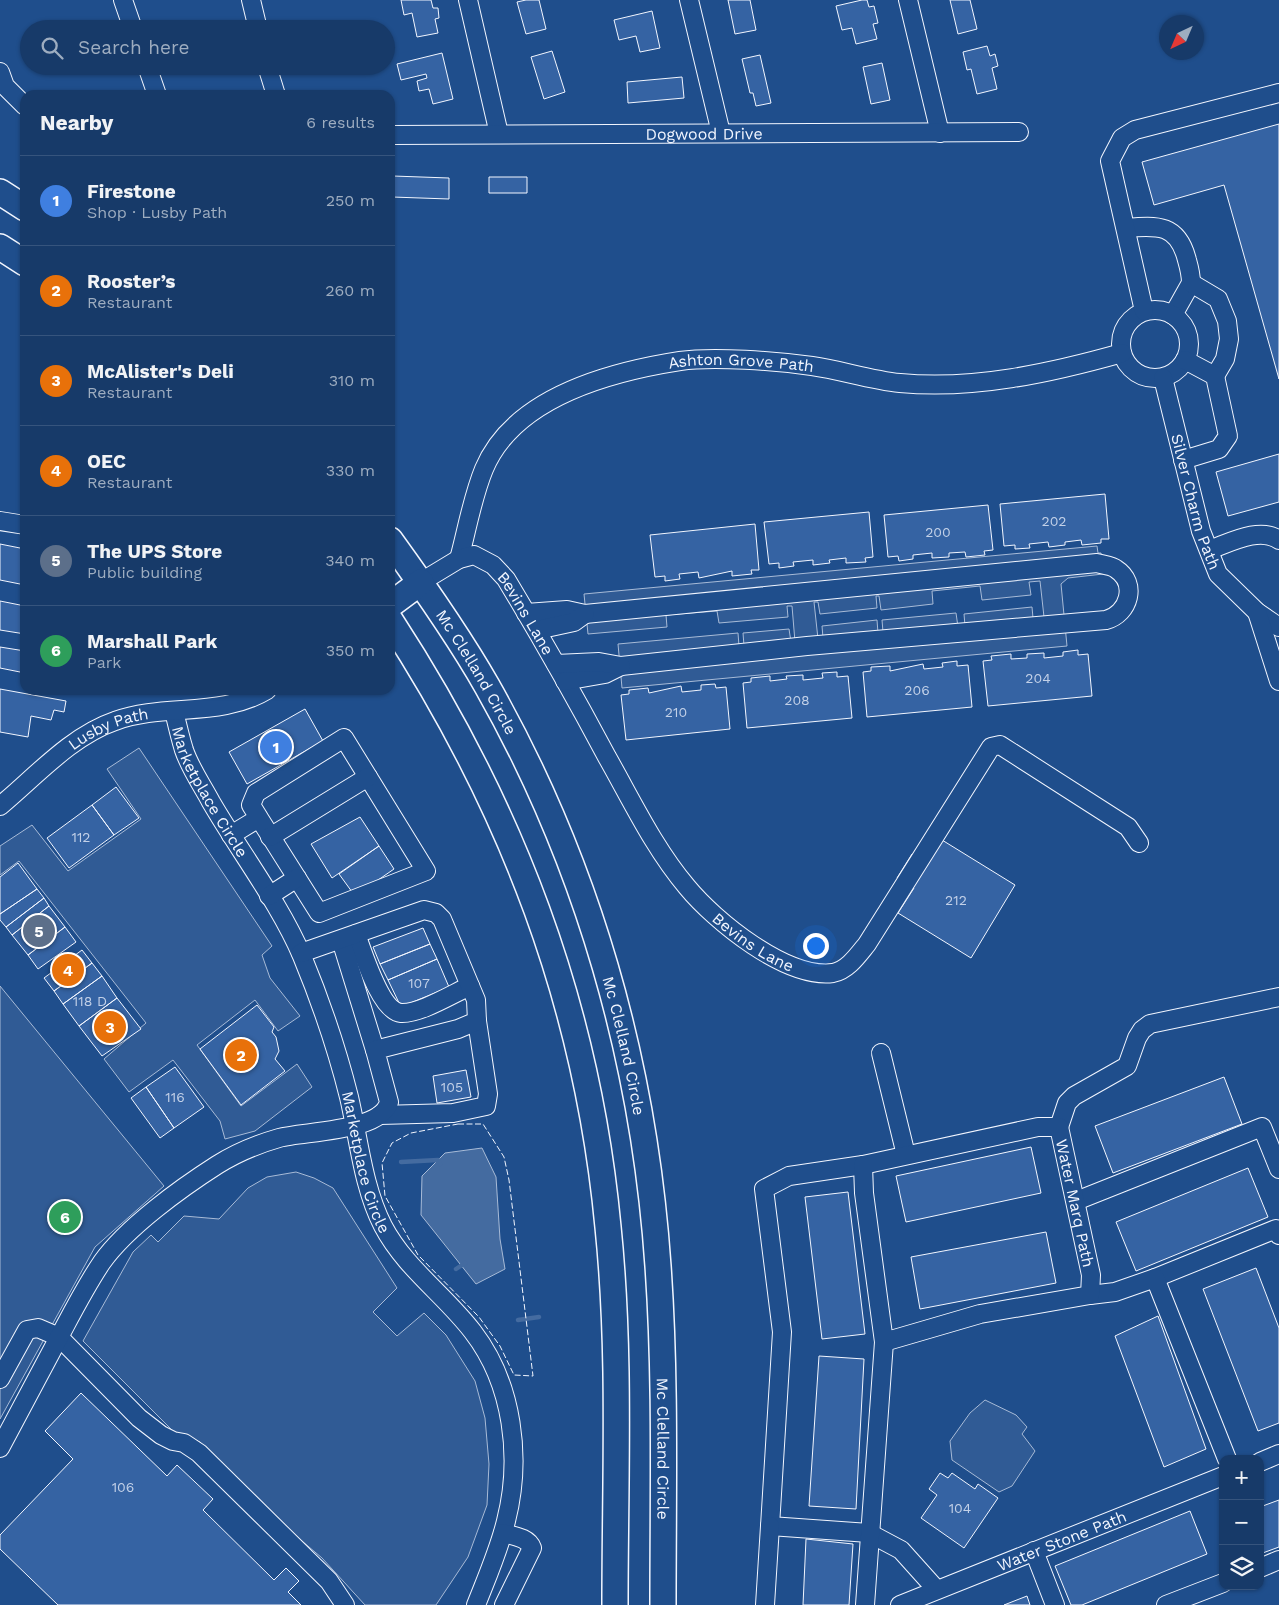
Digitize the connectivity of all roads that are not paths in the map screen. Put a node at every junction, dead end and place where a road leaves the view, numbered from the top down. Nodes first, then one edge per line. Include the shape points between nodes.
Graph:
1 (123, 0) edge
2 (251, 0) edge
3 (468, 0) edge
4 (688, 0) edge
5 (908, 0) edge
6 (130, 20) edge
7 (256, 20) edge
8 (0, 72) edge
9 (150, 75) edge
10 (270, 75) edge
11 (155, 90) edge
12 (274, 90) edge
13 (1279, 92) edge
14 (20, 101) edge
15 (1019, 132) dead end
16 (721, 133) junction
17 (940, 133) junction
18 (499, 134) junction
19 (395, 135) edge
20 (0, 192) edge
21 (20, 205) edge
22 (1126, 228) junction
23 (0, 248) edge
24 (20, 260) edge
25 (1191, 283) junction
26 (1144, 312) junction
27 (1173, 315) junction
28 (1122, 353) junction
29 (1185, 360) junction
30 (1215, 376) junction
31 (1163, 378) junction
32 (1183, 460) junction
33 (0, 521) edge
34 (20, 524) edge
35 (1279, 540) edge
36 (395, 547) edge
37 (1209, 550) junction
38 (460, 560) junction
39 (421, 582) junction
40 (395, 601) edge
41 (526, 612) junction
42 (1257, 612) junction
43 (585, 614) junction
44 (1279, 626) edge
45 (395, 628) edge
46 (537, 630) junction
47 (556, 664) junction
48 (621, 666) junction
49 (566, 681) junction
50 (1279, 681) edge
51 (252, 695) edge
52 (174, 711) junction
53 (368, 777) junction
54 (0, 806) edge
55 (259, 818) junction
56 (231, 835) junction
57 (270, 837) junction
58 (1138, 842) dead end
59 (297, 878) junction
60 (269, 896) junction
61 (349, 937) junction
62 (301, 953) junction
63 (470, 986) junction
64 (1279, 997) edge
65 (477, 1021) junction
66 (375, 1050) junction
67 (881, 1053) dead end
68 (380, 1115) junction
69 (355, 1126) junction
70 (1059, 1127) junction
71 (906, 1155) junction
72 (863, 1165) junction
73 (1279, 1169) edge
74 (1076, 1201) junction
75 (1278, 1230) edge
76 (1155, 1278) junction
77 (1090, 1295) junction
78 (59, 1337) junction
79 (884, 1342) junction
80 (0, 1379) edge
81 (0, 1448) edge
82 (1279, 1454) edge
83 (1225, 1455) edge
84 (1264, 1460) edge
85 (1219, 1478) edge
86 (770, 1526) junction
87 (503, 1532) junction
88 (869, 1533) junction
89 (1034, 1551) junction
90 (1279, 1560) edge
91 (1264, 1566) edge
92 (1219, 1585) edge
93 (936, 1589) junction
94 (345, 1605) edge
95 (476, 1605) edge
96 (504, 1605) edge
97 (615, 1605) edge
98 (663, 1605) edge
99 (765, 1605) edge
100 (865, 1605) edge
101 (900, 1605) edge
102 (1055, 1605) edge
103 (1166, 1605) edge

1 - 6 street
2 - 7 street
3 - 18 street
4 - 16 street
5 - 17 street
8 - 14 street via 5,86
9 - 11 street
10 - 12 street
13 - 22 street via 1135,130 1122,138 1110,161
15 - 17 street, Dogwood Drive
16 - 17 street, Dogwood Drive
16 - 18 street, Dogwood Drive
18 - 19 street, Dogwood Drive
20 - 21 highway
22 - 25 street via 1153,226 1172,231 1183,244
22 - 26 street
23 - 24 highway
25 - 27 street
25 - 30 street via 1218,299 1227,321 1230,338 1225,359
26 - 27 street via 1154,310
26 - 28 street via 1128,323 1121,342
27 - 29 street via 1187,332 1189,344
28 - 31 street via 1126,363 1138,373
28 - 38 street, Ashton Grove Path via 1062,370 956,384 899,382 811,366 730,361 682,361 622,373 549,401 521,419 506,436 484,469
29 - 30 street
29 - 31 street via 1174,373
30 - 32 street via 1228,436 1219,450
31 - 32 street, Silver Charm Path
32 - 37 street, Silver Charm Path via 1200,531
33 - 34 street
35 - 37 street via 1273,535 1260,534
36 - 39 highway, Mc Clelland Circle
37 - 42 street, Silver Charm Path via 1218,574
38 - 39 street, Bevins Lane
38 - 41 street, Bevins Lane via 474,555 492,565 506,578
39 - 40 highway
39 - 98 highway, Mc Clelland Circle via 488,687 539,788 587,906 619,1011 645,1144 658,1266
41 - 43 street via 566,610
41 - 46 street, Bevins Lane
42 - 44 street, Silver Charm Path
42 - 50 street
43 - 46 street via 574,622
43 - 48 street via 1097,564 1115,568 1123,575 1129,589 1122,613 1106,620
45 - 97 highway via 433,688 504,824 544,929 583,1068 599,1153 612,1282
46 - 47 street, Bevins Lane
47 - 48 street via 599,662
47 - 49 street, Bevins Lane
48 - 49 street via 605,674
49 - 58 street, Bevins Lane via 654,842 686,886 708,910 744,938 786,964 813,972 834,973 849,966 867,944 991,747 1000,746 1128,826
51 - 52 street, Lusby Path via 227,705
52 - 54 street, Lusby Path via 129,717 104,725 66,750
52 - 56 street, Marketplace Circle via 184,750
53 - 55 street via 344,738 256,793 250,805
53 - 57 street
53 - 59 street via 426,871 319,913
55 - 56 street
55 - 57 street
56 - 60 street, Marketplace Circle
57 - 59 street
59 - 60 street
60 - 62 street, Marketplace Circle
61 - 62 street
61 - 63 street via 388,1007 399,1013 420,1008
61 - 63 street via 424,910 436,913 442,919
61 - 66 street
62 - 69 street, Marketplace Circle via 325,1014
63 - 65 street via 476,1000
64 - 70 street via 1150,1024 1137,1038 1127,1066 1074,1096 1067,1103
65 - 66 street
65 - 68 street via 488,1094 486,1106 453,1113
66 - 68 street via 389,1102 387,1110
67 - 71 street
68 - 69 street
69 - 78 street via 280,1138 232,1155 202,1174 127,1235 103,1261
69 - 87 street, Marketplace Circle via 371,1200 384,1228 398,1251 473,1332 492,1363 507,1403 513,1439 512,1485
70 - 71 street, Water Marq Path via 1038,1127
70 - 74 street, Water Marq Path
71 - 72 street, Water Marq Path
72 - 79 street
72 - 86 street, Water Marq Path via 789,1176 764,1189 782,1332
73 - 74 street via 1262,1127
74 - 77 street, Water Marq Path via 1091,1275
75 - 76 street
76 - 77 street via 1115,1292
76 - 83 street
77 - 79 street via 980,1314
78 - 80 street via 38,1328 27,1330
78 - 81 street
78 - 94 street via 140,1418 161,1435 184,1443 199,1453 329,1581
79 - 88 street
82 - 84 street
85 - 89 street, Water Stone Path
86 - 88 street
86 - 99 street
87 - 95 street, Marketplace Circle
87 - 96 street via 522,1538 532,1548
88 - 93 street via 901,1550
88 - 100 street
89 - 93 street, Water Stone Path
89 - 102 street
90 - 91 street
92 - 103 street
93 - 101 street, Water Stone Path

